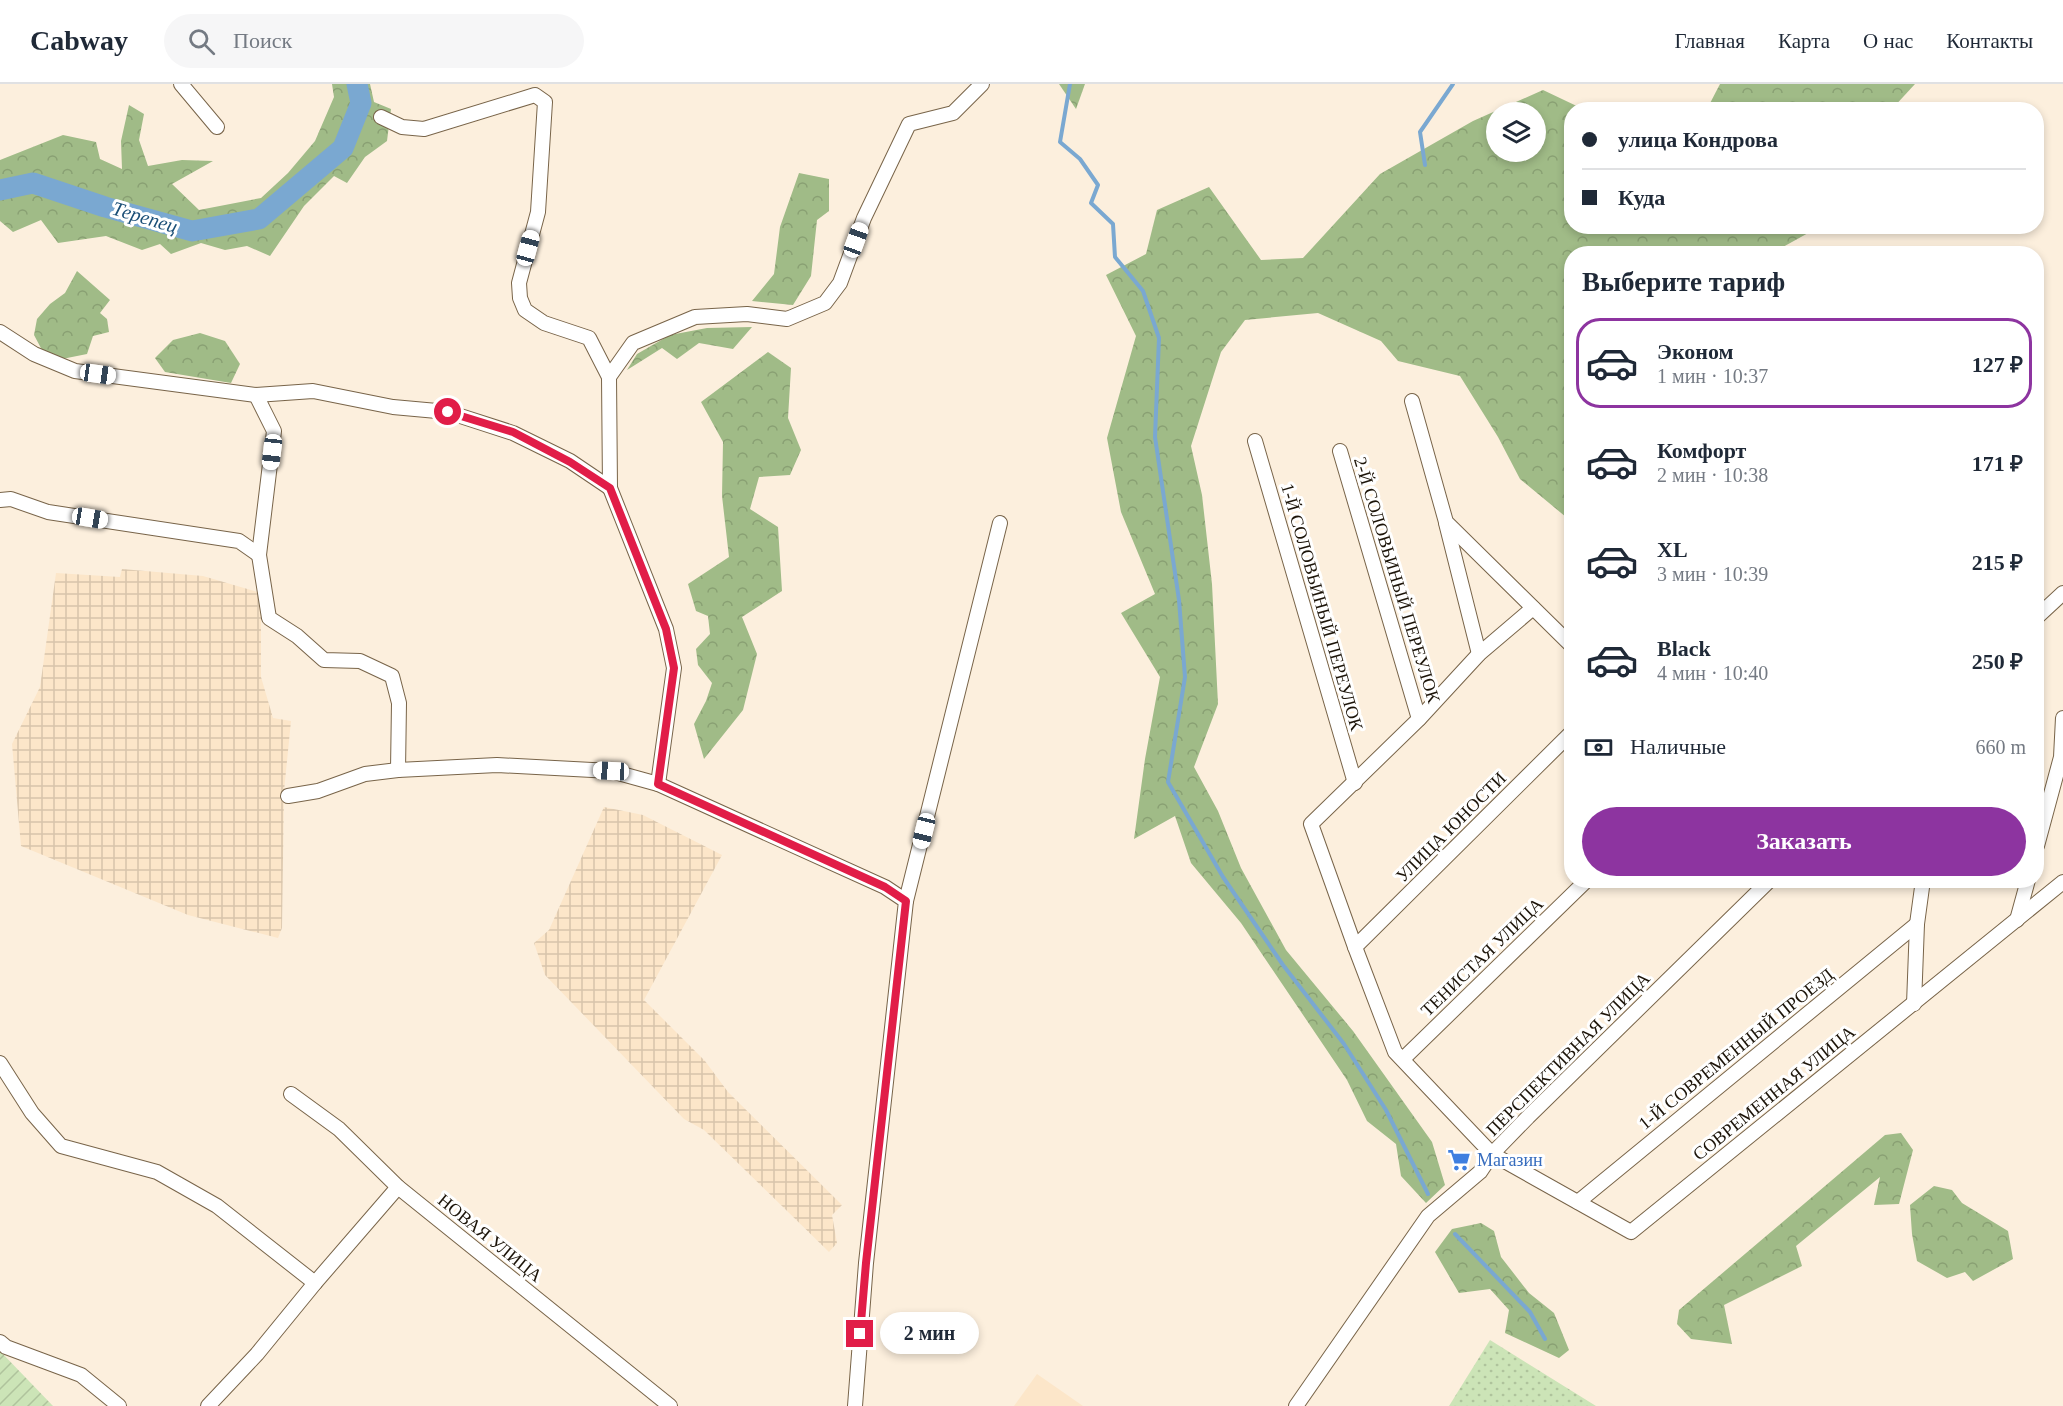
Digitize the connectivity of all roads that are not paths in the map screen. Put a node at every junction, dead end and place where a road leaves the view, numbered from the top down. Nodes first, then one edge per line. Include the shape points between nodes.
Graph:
1 (181, 84) edge
2 (982, 84) edge
3 (381, 117) dead end
4 (217, 127) dead end
5 (0, 332) edge
6 (609, 376) junction
7 (256, 395) junction
8 (1412, 401) dead end
9 (1255, 441) dead end
10 (1340, 451) dead end
11 (610, 488) junction
12 (0, 500) edge
13 (1446, 522) junction
14 (1000, 523) dead end
15 (259, 555) junction
16 (2063, 593) edge
17 (1533, 608) junction
18 (2044, 611) edge
19 (1564, 638) edge
20 (1479, 654) junction
21 (2063, 718) edge
22 (1419, 719) junction
23 (1564, 740) edge
24 (398, 770) junction
25 (1355, 783) junction
26 (658, 784) junction
27 (288, 796) dead end
28 (2044, 820) edge
29 (2063, 882) edge
30 (1579, 888) edge
31 (1762, 888) edge
32 (1922, 888) edge
33 (2026, 888) edge
34 (906, 901) junction
35 (2017, 920) junction
36 (1917, 924) junction
37 (1355, 947) junction
38 (1914, 1004) junction
39 (1403, 1059) junction
40 (0, 1063) edge
41 (291, 1094) dead end
42 (1492, 1154) junction
43 (398, 1187) junction
44 (1578, 1202) junction
45 (315, 1283) junction
46 (0, 1342) edge
47 (119, 1406) edge
48 (208, 1406) edge
49 (670, 1406) edge
50 (855, 1406) edge
51 (1296, 1406) edge

1 - 4 street
2 - 6 street via 953,113 909,124 864,218 840,283 825,303 787,320 747,314 695,318 633,343
3 - 6 street via 402,127 424,129 535,94 542,98 545,102 538,212 519,283 520,298 525,310 544,323 589,338
5 - 7 street via 34,354 75,371
6 - 11 street
7 - 11 street via 313,391 393,407 448,412 513,432
7 - 15 street via 274,431
8 - 13 street
9 - 25 street, 1-Й СОЛОВЬИНЫЙ ПЕРЕУЛОК
10 - 22 street, 2-Й СОЛОВЬИНЫЙ ПЕРЕУЛОК
11 - 26 street via 666,629 674,668
12 - 15 street via 11,498 48,512 238,541
13 - 17 street
13 - 20 street
14 - 34 street
15 - 24 street via 269,618 324,660 360,661 392,676 399,702
16 - 18 street
17 - 19 street
17 - 20 street
20 - 22 street
21 - 28 street via 2061,757
22 - 25 street
23 - 37 street, УЛИЦА ЮНОСТИ
24 - 26 street via 497,765 611,771
24 - 27 street via 365,774 318,791
25 - 37 street, СОВРЕМЕННАЯ УЛИЦА via 1311,824
26 - 34 street via 885,887
29 - 35 street, СОВРЕМЕННАЯ УЛИЦА
30 - 39 street, ТЕНИСТАЯ УЛИЦА
31 - 42 street, ПЕРСПЕКТИВНАЯ УЛИЦА
32 - 36 street
33 - 35 street
34 - 50 street via 866,1263
35 - 38 street, СОВРЕМЕННАЯ УЛИЦА
36 - 38 street
36 - 44 street, 1-Й СОВРЕМЕННЫЙ ПРОЕЗД
37 - 39 street, СОВРЕМЕННАЯ УЛИЦА via 1395,1052
38 - 44 street, СОВРЕМЕННАЯ УЛИЦА via 1631,1232
39 - 42 street, СОВРЕМЕННАЯ УЛИЦА
40 - 45 street via 33,1113 61,1146 158,1172 217,1206
41 - 43 street, НОВАЯ УЛИЦА via 339,1129
42 - 44 street, СОВРЕМЕННАЯ УЛИЦА
42 - 51 street, ПЕРСПЕКТИВНАЯ УЛИЦА via 1480,1172 1428,1216
43 - 45 street
43 - 49 street, НОВАЯ УЛИЦА
45 - 48 street
46 - 47 street via 81,1375

